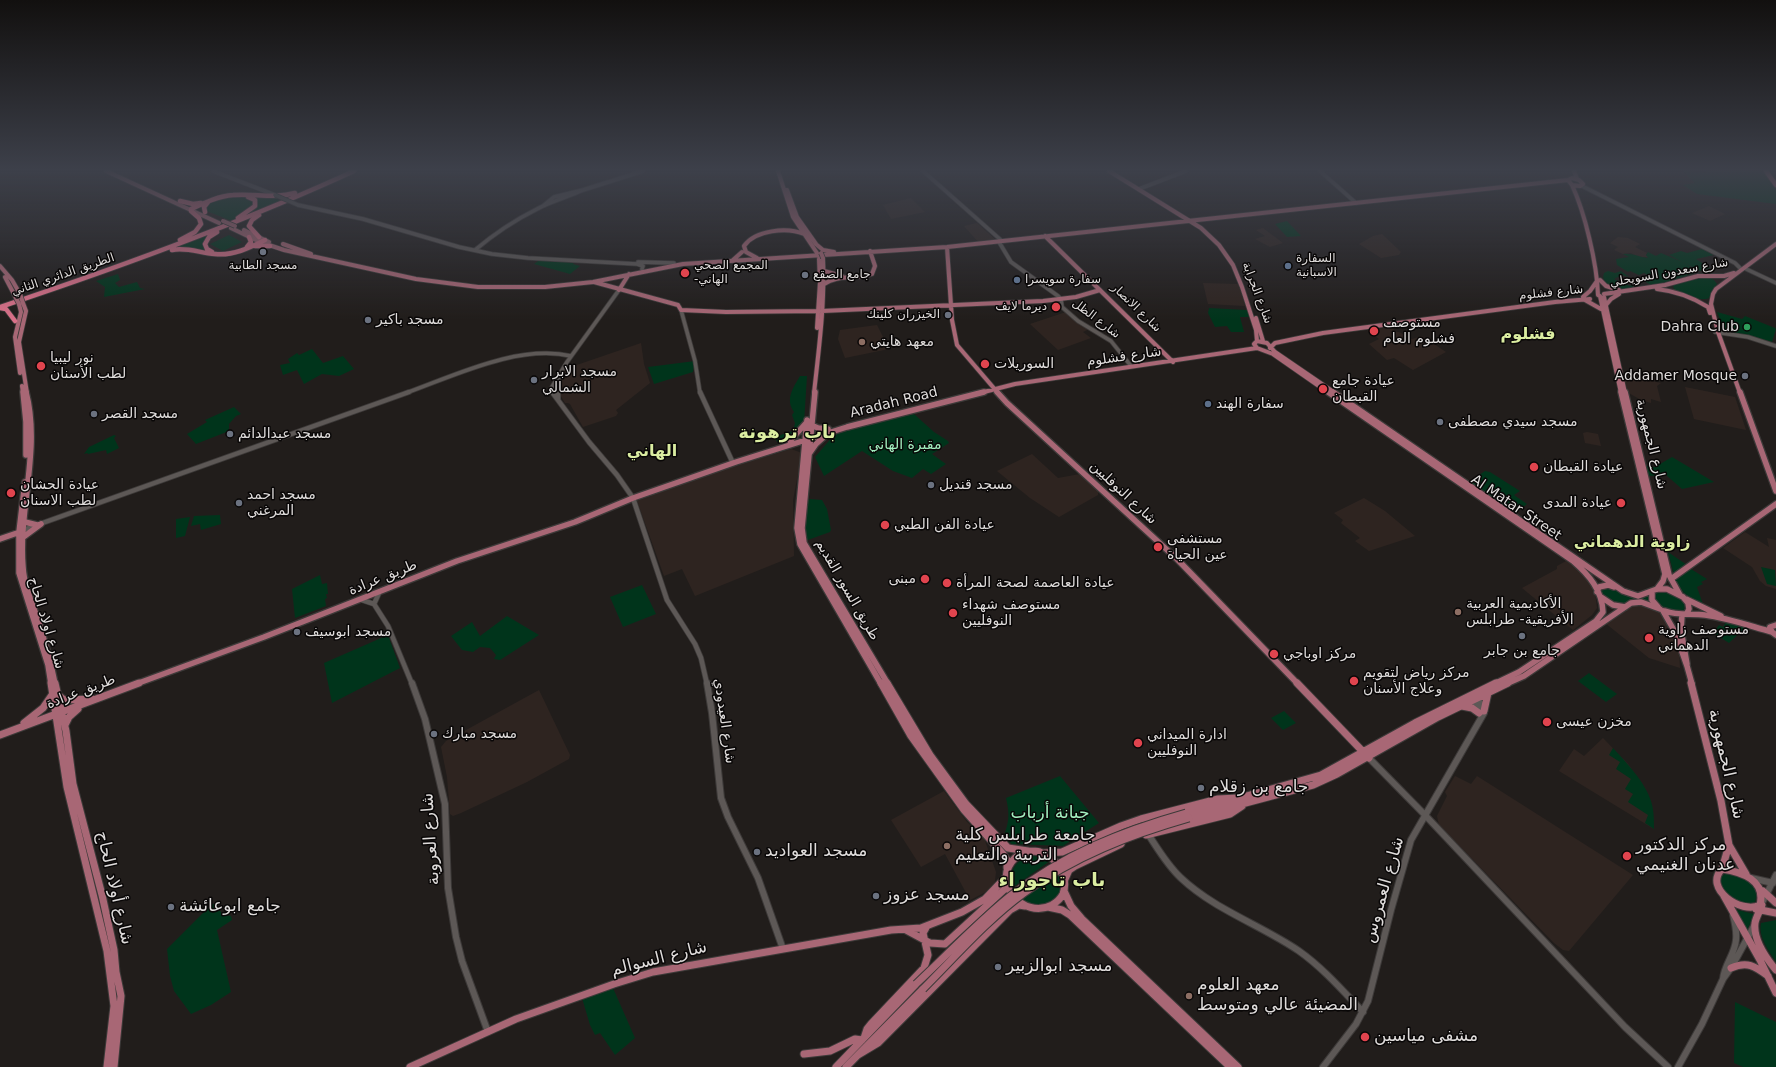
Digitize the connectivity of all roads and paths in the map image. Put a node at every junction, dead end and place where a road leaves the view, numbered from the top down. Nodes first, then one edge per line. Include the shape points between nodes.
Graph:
1 (1201, 220) edge
2 (201, 221) edge
3 (218, 221) edge
4 (219, 221) edge
5 (227, 221) edge
6 (228, 221) edge
7 (239, 221) edge
8 (240, 221) edge
9 (252, 221) edge
10 (372, 221) edge
11 (516, 221) edge
12 (800, 221) edge
13 (977, 221) edge
14 (1191, 221) junction
15 (1583, 221) edge
16 (1585, 221) edge
17 (1651, 221) edge
18 (222, 223) junction
19 (796, 223) joint
20 (1176, 223) joint
21 (233, 227) junction
22 (1203, 227) junction
23 (805, 235) junction
24 (1046, 235) junction
25 (249, 236) junction
26 (261, 240) junction
27 (1000, 242) junction
28 (1776, 243) edge
29 (283, 244) dead end
30 (817, 245) junction
31 (270, 246) junction
32 (947, 247) junction
33 (248, 248) junction
34 (475, 250) junction
35 (742, 252) junction
36 (871, 252) junction
37 (819, 253) junction
38 (312, 254) junction
39 (854, 254) junction
40 (147, 255) junction
41 (755, 259) junction
42 (733, 260) junction
43 (741, 260) junction
44 (612, 262) junction
45 (674, 263) junction
46 (683, 263) junction
47 (1735, 263) junction
48 (0, 266) edge
49 (363, 267) junction
50 (1744, 267) junction
51 (642, 269) junction
52 (822, 270) junction
53 (1081, 270) junction
54 (0, 271) edge
55 (629, 274) junction
56 (1734, 275) junction
57 (1706, 276) junction
58 (1720, 276) junction
59 (1598, 280) junction
60 (593, 282) junction
61 (457, 283) junction
62 (1674, 283) junction
63 (1776, 283) edge
64 (824, 284) junction
65 (1720, 285) junction
66 (620, 290) junction
67 (1100, 290) junction
68 (1589, 292) junction
69 (1625, 292) junction
70 (1246, 293) junction
71 (1679, 294) junction
72 (17, 295) junction
73 (1602, 295) junction
74 (1584, 298) junction
75 (1712, 298) junction
76 (1061, 299) junction
77 (1696, 300) junction
78 (1606, 305) junction
79 (0, 306) edge
80 (951, 306) junction
81 (680, 310) junction
82 (1602, 310) junction
83 (820, 311) junction
84 (15, 321) dead end
85 (1353, 329) junction
86 (1716, 332) junction
87 (1350, 336) dead end
88 (1264, 341) junction
89 (1256, 345) junction
90 (1270, 346) junction
91 (1776, 346) edge
92 (1264, 350) junction
93 (571, 356) junction
94 (1173, 361) junction
95 (1131, 366) junction
96 (1015, 383) junction
97 (992, 388) junction
98 (809, 423) junction
99 (830, 431) junction
100 (808, 437) junction
101 (790, 443) junction
102 (778, 448) junction
103 (807, 453) junction
104 (732, 461) junction
105 (1775, 487) edge
106 (632, 498) junction
107 (1776, 504) edge
108 (22, 523) junction
109 (39, 524) junction
110 (21, 531) junction
111 (7, 536) junction
112 (0, 539) edge
113 (20, 539) junction
114 (1671, 579) junction
115 (1655, 590) junction
116 (1623, 591) junction
117 (379, 593) junction
118 (1598, 593) junction
119 (1682, 596) junction
120 (362, 600) junction
121 (374, 604) junction
122 (1625, 607) junction
123 (1662, 610) junction
124 (1684, 614) junction
125 (1773, 630) edge
126 (1687, 666) junction
127 (1488, 693) junction
128 (55, 694) junction
129 (1475, 697) junction
130 (92, 700) junction
131 (1462, 706) junction
132 (1481, 712) junction
133 (902, 716) junction
134 (59, 718) junction
135 (26, 724) junction
136 (0, 732) edge
137 (0, 735) edge
138 (1366, 755) junction
139 (1241, 801) junction
140 (1425, 815) junction
141 (1148, 834) junction
142 (1729, 845) junction
143 (1028, 851) junction
144 (1045, 854) junction
145 (1007, 868) junction
146 (1722, 869) junction
147 (1776, 875) edge
148 (1749, 876) junction
149 (1006, 877) junction
150 (1065, 879) junction
151 (1773, 883) junction
152 (1008, 887) junction
153 (1064, 891) junction
154 (1724, 896) junction
155 (1776, 902) edge
156 (1761, 904) junction
157 (1026, 906) junction
158 (1048, 907) junction
159 (1731, 909) junction
160 (1776, 913) edge
161 (1755, 923) junction
162 (927, 925) junction
163 (904, 929) junction
164 (1748, 937) junction
165 (924, 940) junction
166 (783, 949) junction
167 (1731, 968) junction
168 (1776, 970) edge
169 (1769, 977) junction
170 (1724, 979) junction
171 (920, 987) junction
172 (1776, 993) edge
173 (1363, 1012) junction
174 (488, 1032) junction
175 (863, 1039) junction
176 (804, 1054) dead end
177 (858, 1055) junction
178 (107, 1067) edge
179 (114, 1067) edge
180 (410, 1067) edge
181 (836, 1067) edge
182 (846, 1067) edge
183 (1230, 1067) edge
184 (1238, 1067) edge
185 (1323, 1067) edge
186 (1668, 1067) edge
187 (1678, 1067) edge

1 - 22 main road
2 - 40 highway via 199,228 184,238
3 - 18 main road
4 - 18 main road
5 - 18 highway
6 - 18 highway, الطريق الدائري الثاني
7 - 40 highway, الطريق الدائري الثاني
8 - 25 highway via 214,234 206,241 206,246 209,251 233,252 249,245
9 - 26 highway via 250,228
10 - 34 street, bridge
11 - 34 street via 501,229
12 - 30 main road, طريق السور القديم
13 - 27 street, شارع الظل
14 - 20 main road
14 - 22 main road, شارع الجرابة
14 - 70 main road, شارع الجرابة via 1211,236 1229,259 1237,270
15 - 59 main road, شارع الجمهورية
16 - 59 main road, شارع الجمهورية
17 - 47 street
18 - 21 main road
18 - 40 highway, الطريق الدائري الثاني
19 - 23 main road, طريق السور القديم
19 - 35 main road via 787,229 749,237 743,243
20 - 24 main road
21 - 25 main road
21 - 26 main road
22 - 70 main road, شارع الجرابة via 1236,264
23 - 37 main road, طريق السور القديم
23 - 41 main road via 788,231 751,238 744,246 746,252
24 - 27 main road
24 - 53 main road, شارع الانصار
25 - 26 main road
26 - 31 main road
26 - 33 highway
26 - 38 main road
27 - 32 main road
27 - 76 street, شارع الظل via 1011,262
28 - 50 main road, شارع سعدون السويحلي
29 - 38 main road
30 - 36 main road via 830,252
30 - 37 main road, طريق السور القديم
31 - 33 highway
31 - 49 main road
32 - 36 main road
32 - 80 main road, شارع النوفليين
33 - 40 highway via 233,253 216,254 180,248
34 - 44 street via 521,257
35 - 42 main road
35 - 43 main road
36 - 39 main road
36 - 41 main road
36 - 64 main road via 875,266 872,274 862,278 831,280
37 - 52 main road, طريق السور القديم
38 - 49 main road
39 - 41 main road
39 - 52 main road via 869,258 872,270 853,277 837,276
40 - 79 highway, الطريق الدائري الثاني
41 - 43 main road
41 - 52 main road via 808,259 816,262
42 - 43 main road
42 - 46 main road
43 - 46 main road
44 - 45 street
44 - 51 street via 641,264
45 - 46 main road
45 - 51 main road
46 - 55 main road
47 - 50 street
47 - 50 street
48 - 72 main road via 12,280
49 - 61 main road via 416,279
50 - 56 main road, شارع سعدون السويحلي
50 - 58 main road, شارع سعدون السويحلي via 1732,274
50 - 63 street
51 - 61 main road via 542,286 509,288
52 - 64 main road, طريق السور القديم
52 - 83 main road, طريق السور القديم
53 - 67 main road, شارع الانصار
53 - 94 main road, شارع الانصار
54 - 72 main road
55 - 60 main road
55 - 66 main road
56 - 58 main road via 1723,279
56 - 65 main road, شارع سعدون السويحلي
57 - 58 main road, شارع سعدون السويحلي
57 - 62 main road, شارع سعدون السويحلي
57 - 65 main road via 1716,280
59 - 68 main road
59 - 69 main road via 1614,290
59 - 73 main road, شارع الجمهورية
60 - 61 main road via 511,288 478,287
60 - 66 main road
62 - 69 main road, شارع سعدون السويحلي
62 - 71 main road via 1671,286
64 - 83 main road, طريق السور القديم
65 - 75 main road, شارع سعدون السويحلي via 1714,290
66 - 81 main road via 678,305
66 - 93 street
67 - 76 main road
67 - 94 main road, شارع الانصار
68 - 73 main road
68 - 74 main road
69 - 71 main road via 1659,289
69 - 73 main road
69 - 78 main road via 1614,297
70 - 88 main road, شارع الجرابة
70 - 89 main road, شارع الجرابة via 1256,330
71 - 77 main road
72 - 108 main road, شارع اولاد الحاج, bridge via 26,314 19,342 27,448
73 - 78 main road, شارع الجمهورية
73 - 82 main road, شارع الجمهورية
74 - 82 main road
74 - 85 main road, شارع فشلوم
74 - 88 main road, شارع فشلوم
75 - 77 main road via 1705,301
75 - 86 main road
76 - 80 main road
76 - 95 street, شارع الظل via 1062,306 1078,321 1111,341
77 - 86 main road via 1710,310
78 - 114 main road, شارع الجمهورية
79 - 84 highway via 6,308
80 - 83 main road
80 - 97 main road, شارع النوفليين via 957,345
81 - 83 main road
81 - 104 street via 695,361 700,395
82 - 115 main road, شارع الجمهورية via 1664,574 1663,581
83 - 98 main road, طريق السور القديم
85 - 87 main road
85 - 90 main road, شارع فشلوم via 1282,341
86 - 91 street via 1748,337
86 - 105 main road
88 - 89 main road, شارع فشلوم
88 - 90 main road
89 - 92 main road, Al Matar Street
89 - 94 main road, شارع فشلوم
90 - 92 main road, شارع فشلوم via 1268,350
90 - 116 main road via 1275,352
92 - 118 main road, Al Matar Street via 1573,561 1590,578
93 - 106 street, شارع العيدودي via 551,389
93 - 109 street via 541,351 515,356
94 - 95 main road, شارع فشلوم
94 - 96 main road, شارع فشلوم
95 - 96 main road, شارع فشلوم via 1053,375
96 - 97 main road, شارع فشلوم
97 - 99 main road, Aradah Road
97 - 138 main road, شارع النوفليين via 1177,560
98 - 99 main road
98 - 100 main road, طريق السور القديم
98 - 101 main road
99 - 100 main road, Aradah Road
99 - 103 main road
100 - 101 main road, Aradah Road
100 - 103 main road, طريق السور القديم
101 - 102 main road, Aradah Road
101 - 103 main road
102 - 104 main road, طريق عرادة
102 - 106 main road, طريق عرادة
103 - 133 main road, طريق السور القديم via 802,528 804,543
104 - 106 main road, طريق عرادة
106 - 117 main road, طريق عرادة via 575,522 457,562
106 - 130 main road, طريق عرادة via 458,558
106 - 166 street, شارع العيدودي via 667,600 701,658 714,725 721,798 758,878
107 - 114 main road
108 - 109 main road
108 - 110 main road, شارع اولاد الحاج
108 - 111 main road
109 - 110 street
109 - 113 main road
110 - 111 main road
110 - 113 main road, شارع اولاد الحاج
111 - 112 main road
112 - 113 main road
113 - 128 main road, شارع اولاد الحاج via 19,573
114 - 119 main road, شارع الجمهورية
115 - 116 main road via 1638,596
115 - 119 main road via 1667,589
115 - 123 main road, شارع الجمهورية via 1652,600
116 - 118 main road via 1608,585 1600,587
117 - 120 main road, طريق عرادة
117 - 121 street
118 - 122 main road via 1610,603
118 - 129 main road, Al Matar Street via 1603,610 1599,619 1519,672
119 - 124 main road, شارع الجمهورية via 1689,606
119 - 125 main road via 1721,615
120 - 121 street
120 - 130 main road, طريق عرادة
121 - 174 street, شارع العروبة via 388,626 415,691 432,744 445,804 448,888 456,937
122 - 123 main road, Al Matar Street via 1636,602
122 - 127 main road, Al Matar Street via 1524,676
123 - 124 main road, Al Matar Street
123 - 126 main road, شارع الجمهورية via 1675,629
124 - 125 main road, Al Matar Street via 1708,615
124 - 126 main road, شارع الجمهورية via 1681,630
126 - 142 main road, شارع الجمهورية via 1721,801
127 - 129 main road, Al Matar Street
127 - 132 main road
128 - 130 main road via 64,700
128 - 134 main road, شارع اولاد الحاج
128 - 135 main road
129 - 131 main road, Al Matar Street
129 - 132 street
129 - 138 main road, Al Matar Street via 1409,726
130 - 134 main road, طريق عرادة
130 - 134 main road
131 - 132 main road
131 - 138 main road, Al Matar Street
132 - 140 street, شارع العمروس via 1478,722
133 - 143 main road, طريق السور القديم via 976,817 1008,848
133 - 145 main road, طريق السور القديم via 917,745 955,797 1003,854 1007,860
134 - 135 main road, طريق عرادة
134 - 135 main road via 49,722
134 - 178 main road, شارع أولاد الحاج via 67,787 104,936 113,989 114,1006
134 - 179 main road, شارع أولاد الحاج via 114,950 120,1008
135 - 136 main road, طريق عرادة
135 - 137 main road, طريق عرادة
138 - 139 main road via 1313,785
138 - 140 street
139 - 141 main road via 1236,811 1230,814
139 - 144 main road via 1233,797 1218,799 1141,819 1062,852
139 - 171 main road, bridge via 1188,815 1132,835 1083,857 1046,878 1003,911
140 - 173 street, شارع العمروس via 1412,840 1391,910 1373,986
140 - 186 street via 1625,1027
141 - 150 main road via 1075,866 1069,870
141 - 173 street via 1184,881 1302,954
142 - 146 main road, شارع الجمهورية
142 - 148 main road, شارع الجمهورية
143 - 144 main road
143 - 145 main road via 1015,857
144 - 150 main road via 1055,860
145 - 149 main road
146 - 148 main road via 1730,869
146 - 154 main road, شارع الجمهورية via 1716,878
147 - 151 street
148 - 151 street
148 - 156 main road, شارع الجمهورية via 1758,885
149 - 152 main road
149 - 162 main road, شارع السوالم via 989,896 974,906
150 - 153 main road
151 - 156 street
152 - 157 main road via 1015,898
152 - 165 main road via 949,942 940,946
153 - 158 main road via 1055,903
153 - 184 main road via 1077,914
154 - 156 main road via 1738,904
154 - 159 main road
155 - 156 main road
156 - 160 main road
156 - 161 main road
157 - 158 main road via 1038,909
157 - 177 main road via 1019,905 1010,910 878,1043
158 - 183 main road via 1070,915
159 - 164 main road
159 - 170 street via 1736,941 1723,972
161 - 164 street
161 - 168 main road via 1761,945
162 - 163 main road, شارع السوالم via 918,929
162 - 165 main road
163 - 165 main road
163 - 166 main road, شارع السوالم
164 - 167 street
164 - 169 main road
165 - 175 main road via 928,955 924,968 871,1024
166 - 174 main road, شارع السوالم via 653,972 558,1003
167 - 169 main road via 1740,963 1751,964
167 - 170 street
169 - 172 main road
170 - 187 street
171 - 175 main road
171 - 177 main road
173 - 185 street, شارع العمروس
174 - 180 main road, شارع السوالم
175 - 176 main road via 855,1039 830,1051
175 - 181 main road
177 - 182 main road

